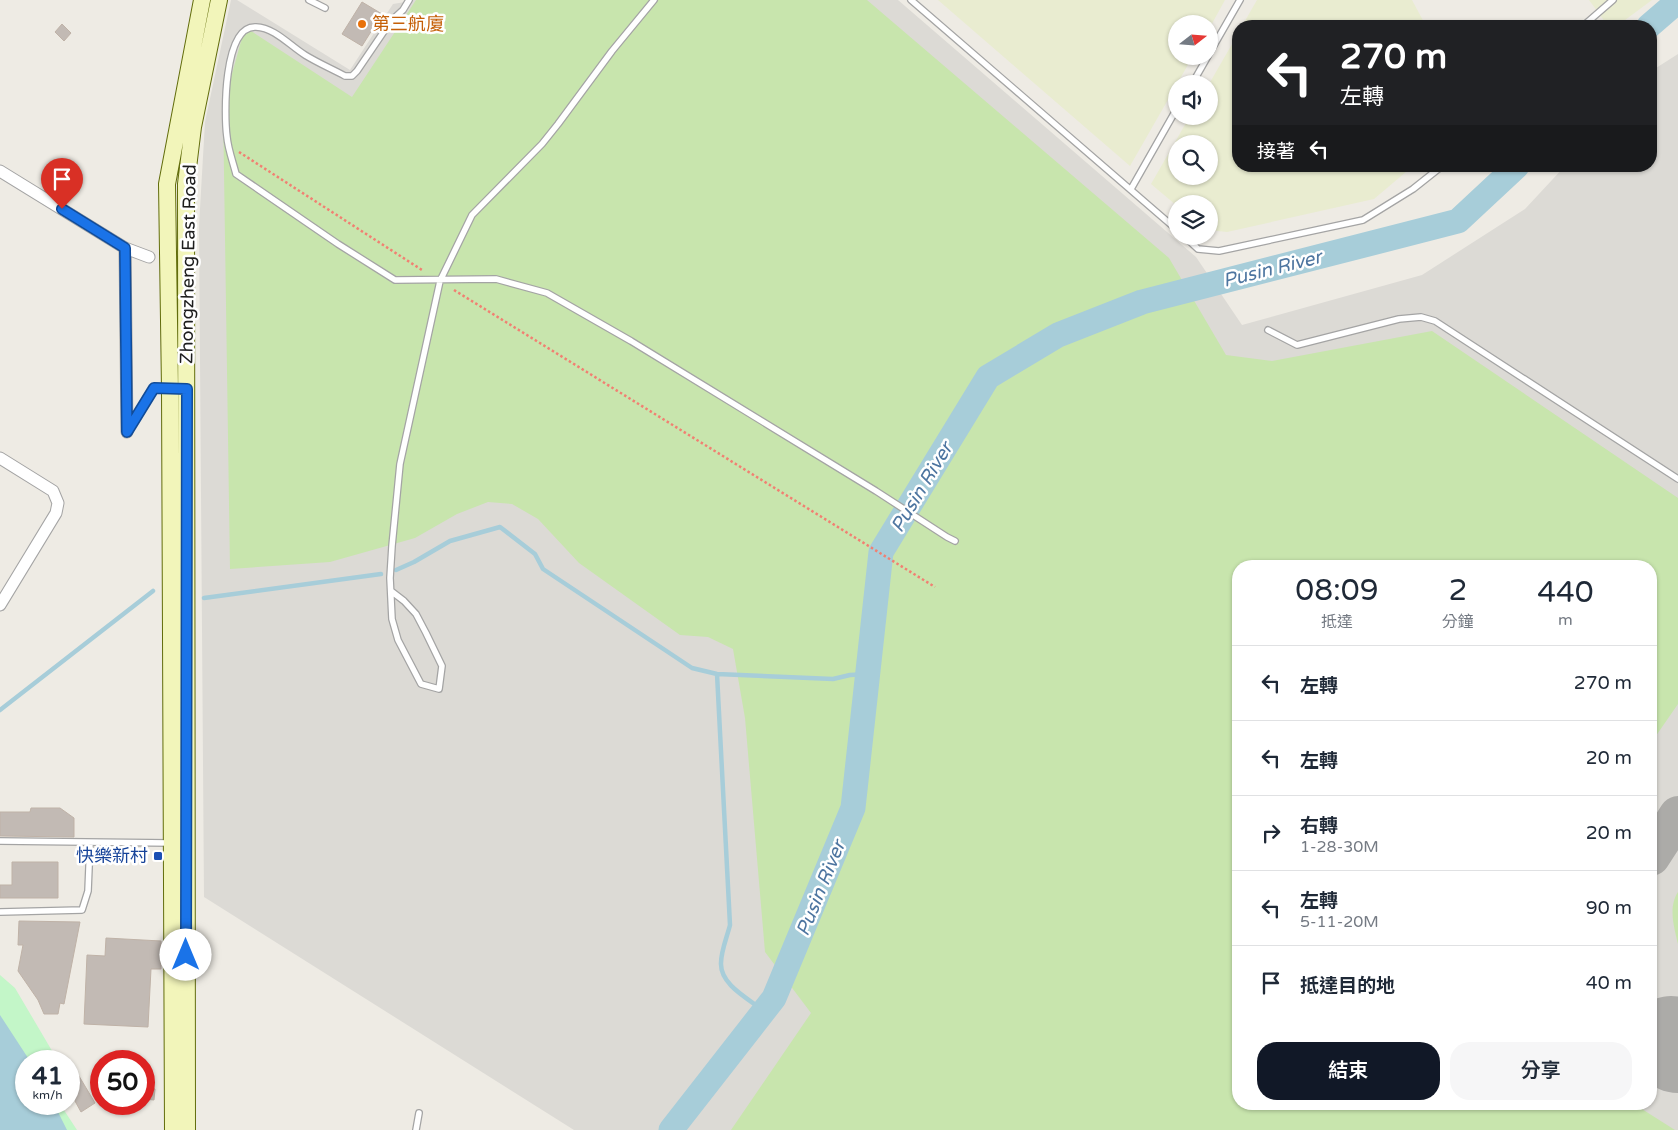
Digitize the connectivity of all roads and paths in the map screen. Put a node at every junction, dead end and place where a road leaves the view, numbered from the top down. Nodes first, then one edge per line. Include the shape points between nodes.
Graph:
1 (202, 0) edge
2 (219, 0) edge
3 (309, 0) edge
4 (409, 0) edge
5 (654, 0) edge
6 (911, 0) edge
7 (1240, 0) edge
8 (1613, 0) edge
9 (325, 8) dead end
10 (1590, 20) edge
11 (1218, 38) edge
12 (1168, 124) edge
13 (227, 138) junction
14 (0, 171) edge
15 (1434, 172) edge
16 (1131, 188) junction
17 (1168, 222) edge
18 (1194, 245) edge
19 (125, 248) junction
20 (149, 257) joint
21 (168, 257) junction
22 (440, 281) junction
23 (1268, 330) dead end
24 (178, 389) junction
25 (127, 432) joint
26 (0, 458) edge
27 (1678, 479) edge
28 (956, 541) dead end
29 (935, 587) dead end
30 (391, 591) junction
31 (0, 605) edge
32 (0, 841) edge
33 (90, 843) junction
34 (179, 843) junction
35 (0, 912) edge
36 (419, 1113) dead end
37 (173, 1130) edge
38 (187, 1130) edge
39 (416, 1130) edge

1 - 21 main road, Zhongzheng East Road via 167,184
2 - 24 main road, Zhongzheng East Road via 193,126 186,184
3 - 9 lane
4 - 13 lane via 352,76 305,55 269,29 253,26 240,34 225,90
5 - 22 lane via 542,144 472,215
6 - 16 lane
7 - 11 lane
8 - 10 lane
12 - 16 lane
13 - 22 path via 241,154
13 - 22 lane via 236,174 338,244 395,280
14 - 19 street
15 - 18 lane via 1363,220 1218,251 1198,249
16 - 17 lane
19 - 20 street
19 - 25 street
20 - 21 lane
21 - 24 main road, Zhongzheng East Road
22 - 28 lane via 496,279 547,293 631,341
22 - 29 path
22 - 30 lane via 400,464
23 - 27 lane via 1296,345 1399,319 1421,317 1435,321
24 - 25 lane via 154,388
24 - 34 main road, Zhongzheng East Road
26 - 31 street via 52,491 58,503 56,513
30 - 30 lane via 392,619 398,640 422,684 439,689 442,666 426,633 416,614
32 - 33 lane
33 - 34 lane
33 - 35 lane via 88,891 82,910
34 - 37 main road, Zhongzheng East Road
34 - 38 main road, Zhongzheng East Road
36 - 39 lane

